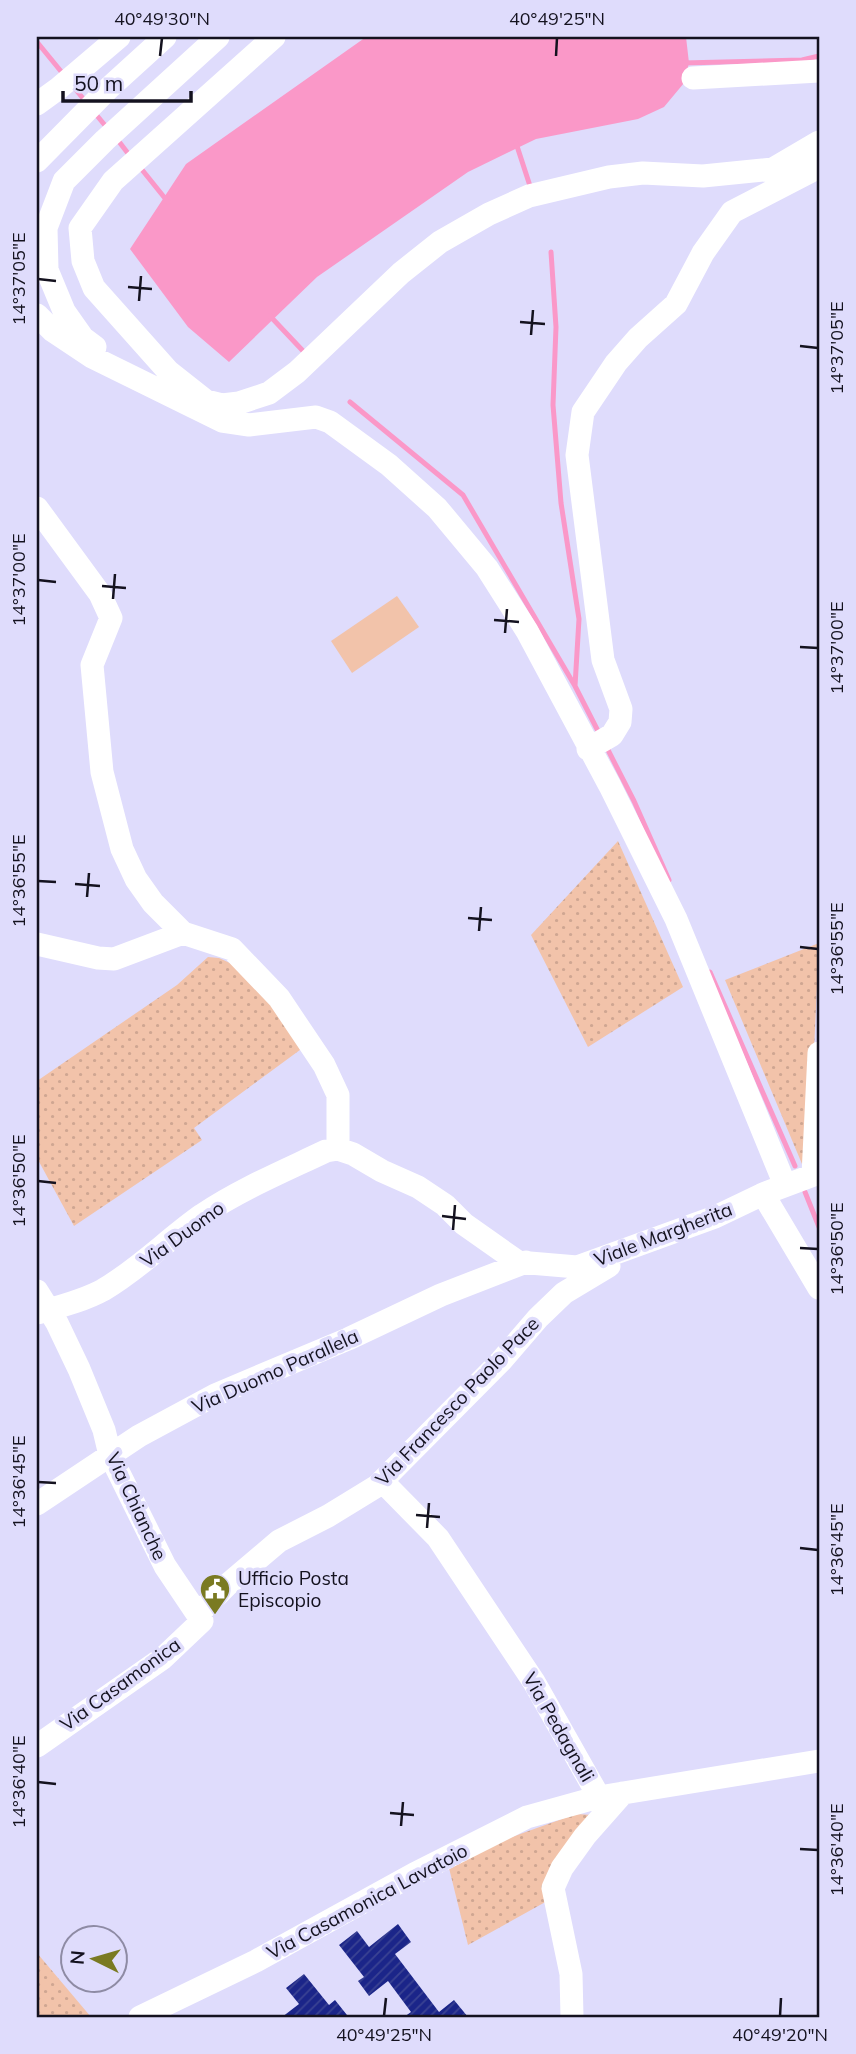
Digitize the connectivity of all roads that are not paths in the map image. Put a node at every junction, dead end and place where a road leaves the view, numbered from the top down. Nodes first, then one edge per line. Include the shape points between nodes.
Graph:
1 (120, 37) edge
2 (166, 37) edge
3 (218, 37) edge
4 (274, 37) edge
5 (819, 71) edge
6 (693, 78) dead end
7 (37, 104) edge
8 (819, 142) edge
9 (37, 161) edge
10 (819, 167) edge
11 (37, 316) edge
12 (134, 376) junction
13 (204, 407) junction
14 (37, 508) edge
15 (599, 743) junction
16 (183, 933) junction
17 (37, 944) edge
18 (819, 1053) edge
19 (332, 1150) junction
20 (816, 1174) edge
21 (785, 1185) junction
22 (763, 1194) junction
23 (651, 1240) junction
24 (526, 1262) junction
25 (819, 1288) edge
26 (41, 1305) edge
27 (110, 1455) junction
28 (382, 1481) junction
29 (37, 1504) edge
30 (200, 1617) junction
31 (37, 1746) edge
32 (819, 1761) edge
33 (623, 1794) junction
34 (599, 1797) junction
35 (140, 2017) edge
36 (572, 2017) edge

1 - 7 street
2 - 9 street
3 - 12 street via 64,181 46,228 47,270 64,311 83,338
4 - 13 street via 113,180 80,228 83,261 94,288
5 - 6 street
8 - 13 street via 773,169 703,176 643,173 529,196 439,242 269,393
10 - 15 street via 732,212 676,304 616,363 583,412 577,455 603,660 621,709 620,722
11 - 12 street via 92,357
12 - 13 street
13 - 15 street via 222,421 249,425 316,417 389,464 436,508 487,568
14 - 16 street via 100,594 111,618 92,665 102,772 122,849 136,879 153,904
15 - 21 street
16 - 17 street via 114,959
16 - 19 street via 232,949 278,998 324,1065 338,1095
18 - 20 street
19 - 24 street, Viale Margherita via 353,1154 418,1187 517,1262
19 - 26 street, Via Duomo via 204,1214 100,1292
20 - 21 street, Viale Margherita
21 - 22 street, Viale Margherita
22 - 23 street, Viale Margherita
22 - 25 street
23 - 24 street, Viale Margherita via 578,1267
23 - 28 street, Via Francesco Paolo Pace via 564,1293
24 - 27 street, Via Duomo Parallela via 215,1395
26 - 27 street, Via Chianche via 91,1397
27 - 29 street, Via Duomo Parallela
27 - 30 street, Via Chianche via 165,1566
28 - 30 street, Via Francesco Paolo Pace via 279,1541 226,1586
28 - 34 street, Via Pedagnali via 438,1538 534,1682
30 - 31 street, Via Casamonica via 163,1658
32 - 33 street, Via Pedagnali
33 - 34 street, Via Pedagnali
33 - 36 street via 585,1836 553,1888 571,1974
34 - 35 street, Via Casamonica Lavatoio via 527,1817 256,1961

